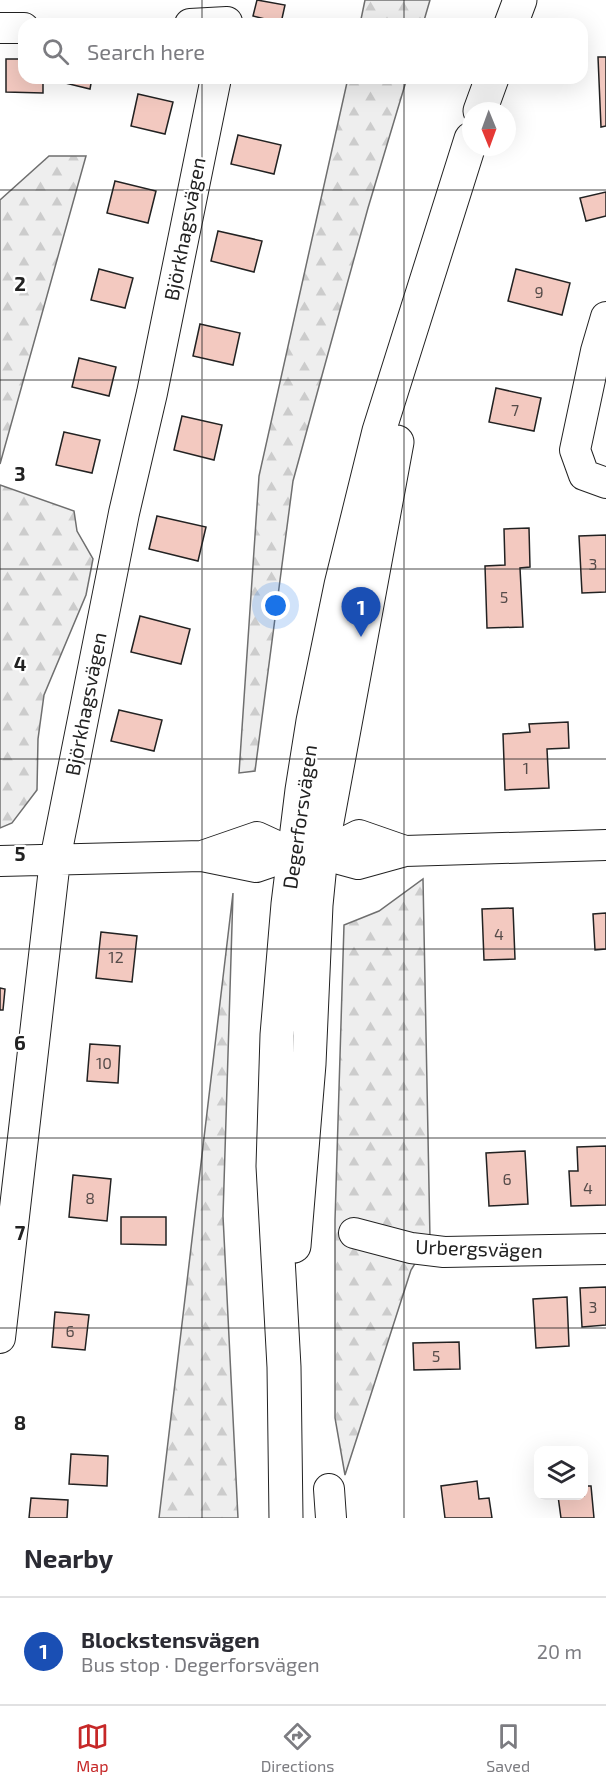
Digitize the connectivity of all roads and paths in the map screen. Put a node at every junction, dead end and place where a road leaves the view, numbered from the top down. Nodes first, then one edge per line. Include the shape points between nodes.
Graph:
1 (520, 0) edge
2 (513, 18) edge
3 (0, 28) edge
4 (18, 28) edge
5 (215, 84) edge
6 (490, 84) edge
7 (483, 102) edge
8 (465, 156) edge
9 (606, 317) edge
10 (606, 483) edge
11 (606, 845) edge
12 (308, 854) junction
13 (55, 860) junction
14 (0, 861) edge
15 (354, 1233) dead end
16 (606, 1250) edge
17 (0, 1338) edge
18 (286, 1518) edge

1 - 2 main road
3 - 4 street
5 - 13 street, Björkhagsvägen
6 - 7 main road
8 - 12 main road, Degerforsvägen via 379,430 341,585 302,790
9 - 10 street via 575,450 584,475
11 - 12 street via 405,851 358,864
12 - 13 street via 256,867 202,856
12 - 18 main road, Degerforsvägen via 316,905 309,1064 284,1367
13 - 14 street
13 - 17 street, Björkhagsvägen
15 - 16 street, Urbergsvägen via 444,1252

